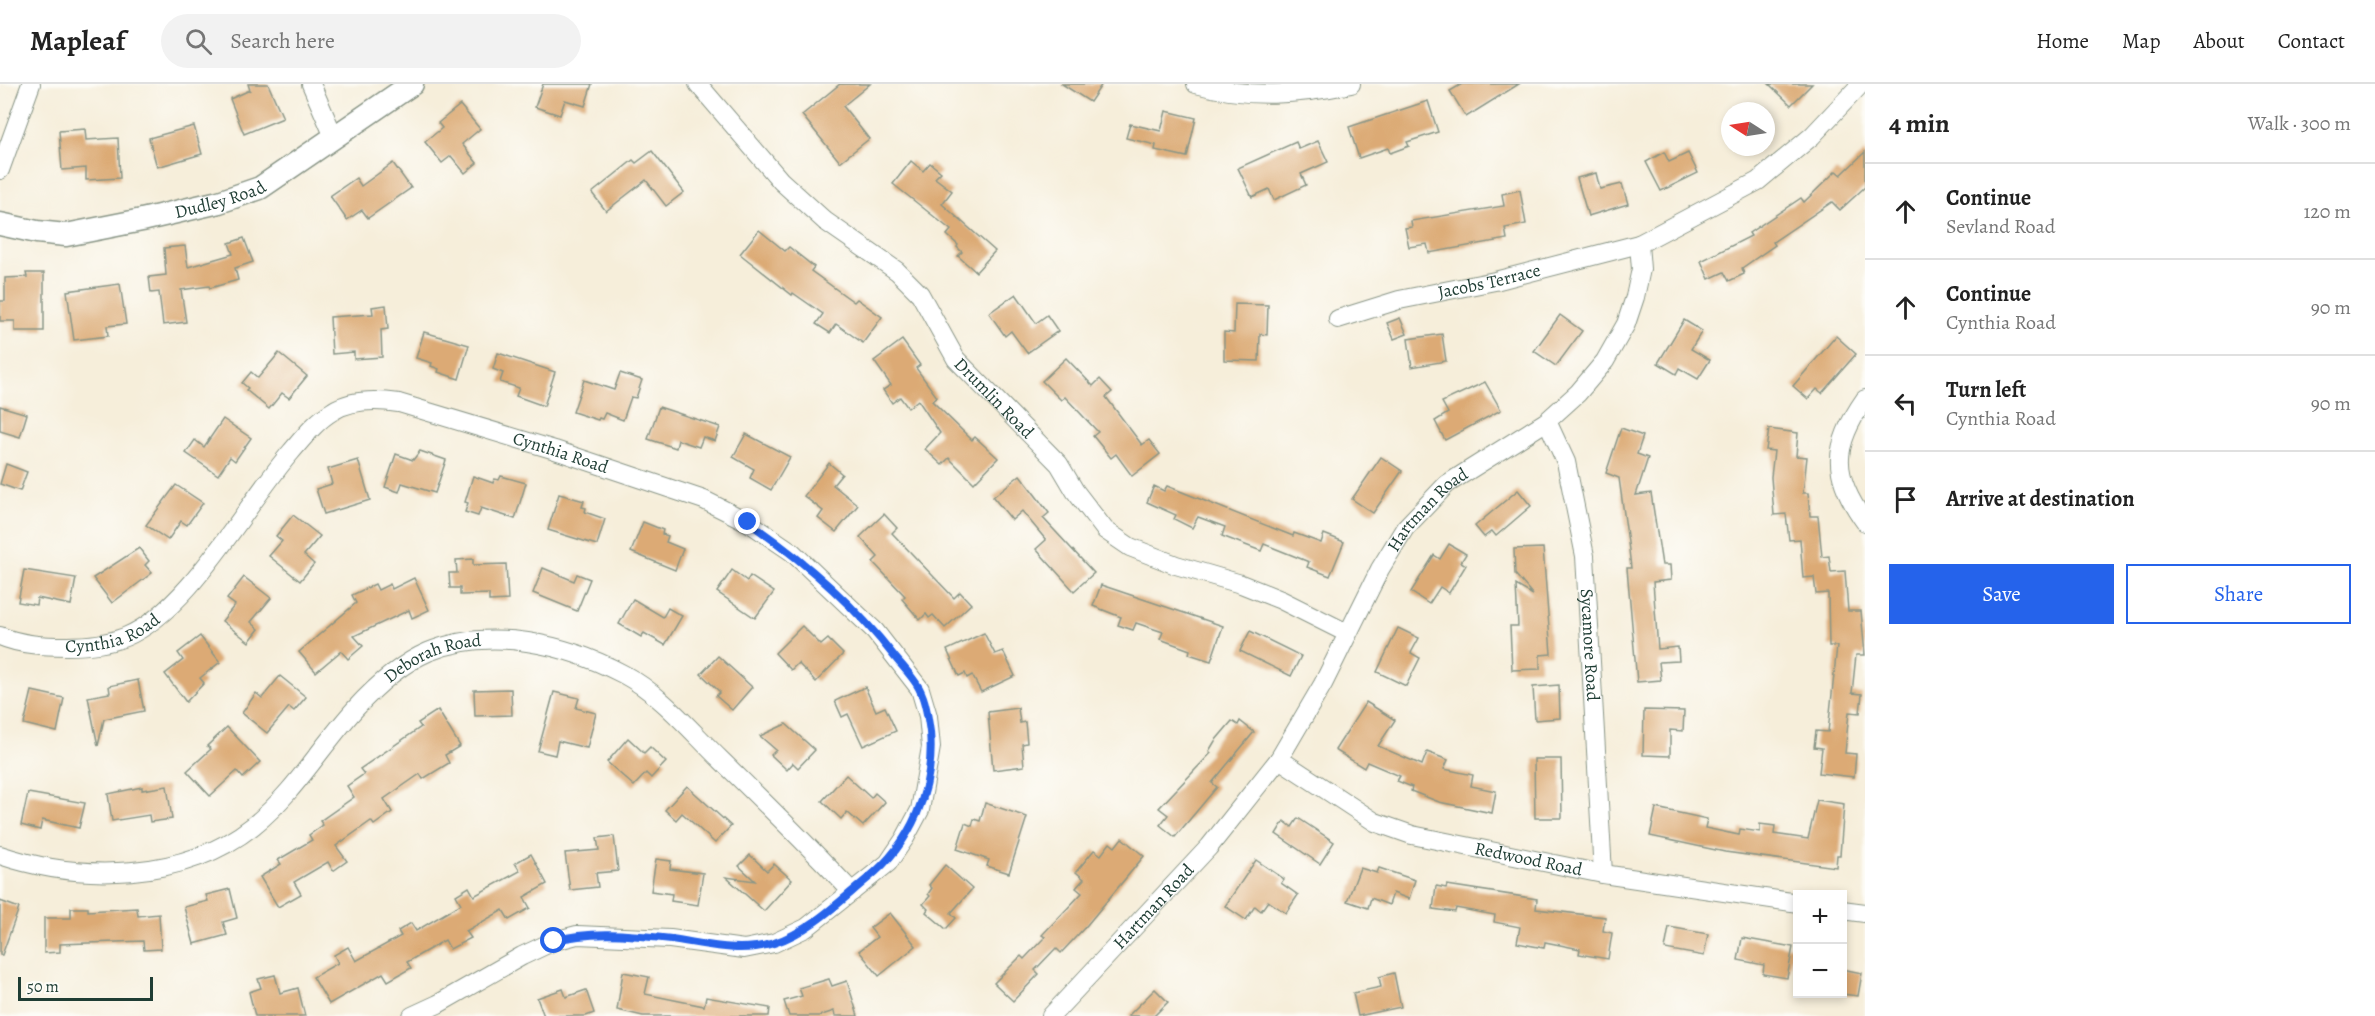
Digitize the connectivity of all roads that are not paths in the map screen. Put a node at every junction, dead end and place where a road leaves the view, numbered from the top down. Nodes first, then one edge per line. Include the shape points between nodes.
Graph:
1 (31, 84) edge
2 (311, 84) edge
3 (412, 84) edge
4 (698, 84) edge
5 (1196, 84) edge
6 (1352, 84) edge
7 (1861, 84) edge
8 (334, 137) junction
9 (0, 170) edge
10 (0, 224) edge
11 (1639, 244) junction
12 (1338, 319) dead end
13 (1865, 399) edge
14 (1547, 421) junction
15 (1865, 522) edge
16 (1347, 633) junction
17 (0, 636) edge
18 (1279, 759) junction
19 (0, 855) edge
20 (1603, 874) junction
21 (852, 891) junction
22 (1793, 902) edge
23 (1847, 911) edge
24 (1865, 913) edge
25 (1056, 1014) edge
26 (412, 1016) edge

1 - 9 street
2 - 8 street
3 - 8 street, Dudley Road
4 - 16 street, Drumlin Road via 781,181 825,221 897,271 920,294 956,359 1059,464 1105,530 1130,547 1241,584
5 - 6 street via 1266,96
7 - 11 street via 1812,136 1758,181
8 - 10 street, Dudley Road via 260,188 219,202 66,235
11 - 12 street, Jacobs Terrace via 1399,300
11 - 14 street, Hartman Road via 1641,269 1626,324 1605,361
13 - 15 street via 1843,435 1838,458 1840,477
14 - 16 street, Hartman Road via 1447,484 1405,528
14 - 20 street, Sycamore Road via 1566,462 1585,556
16 - 18 street, Hartman Road via 1323,684
17 - 21 street, Cynthia Road via 50,646 90,646 125,637 149,624 192,584 312,427 334,410 377,399 419,409 704,500 748,522 792,552 875,631 920,689 931,747 920,810 905,838 888,863
18 - 20 street, Redwood Road via 1375,822 1402,832
18 - 25 street, Hartman Road via 1209,847
19 - 21 street, Deborah Road via 68,872 132,871 180,862 217,849 251,828 283,799 353,711 398,670 428,652 464,642 513,639 583,656 624,675 661,700
20 - 22 street, Redwood Road
21 - 26 street, Cynthia Road via 806,928 774,943 744,949 670,939 577,934 522,956
23 - 24 street

